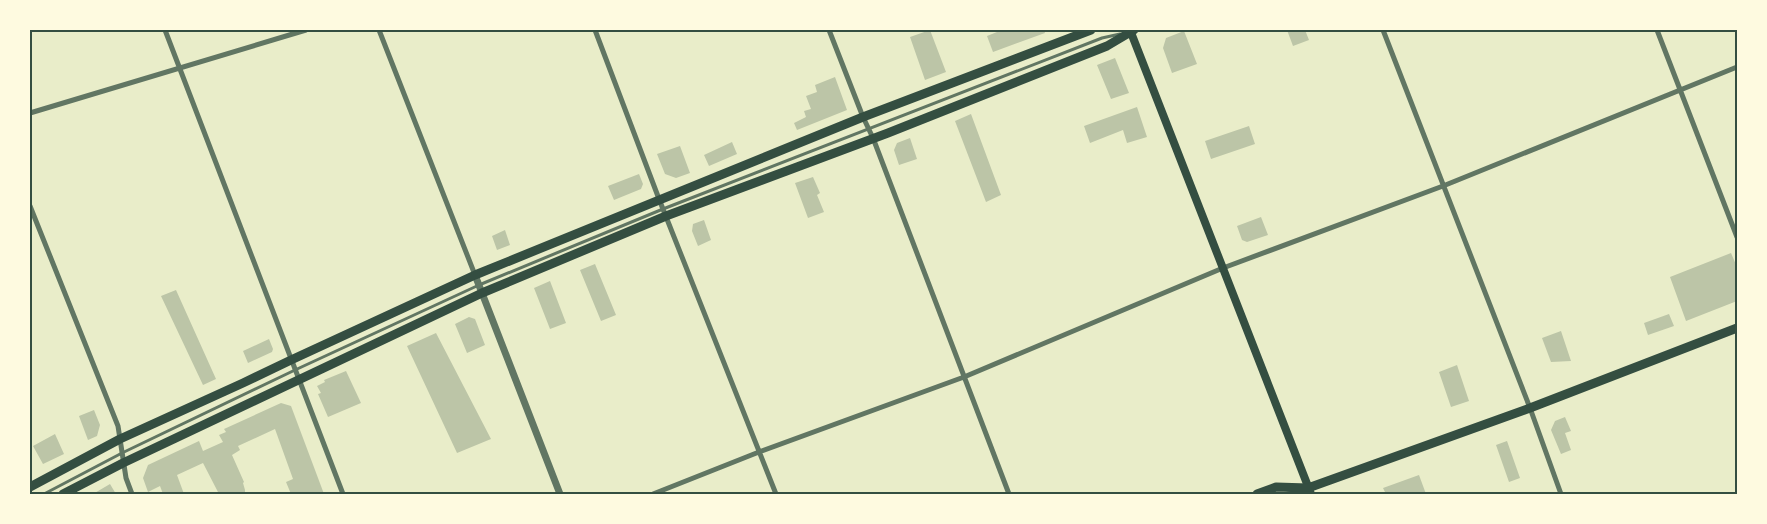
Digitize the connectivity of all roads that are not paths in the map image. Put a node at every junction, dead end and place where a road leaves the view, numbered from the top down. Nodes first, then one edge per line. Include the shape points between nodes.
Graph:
1 (164, 30) edge
2 (306, 30) edge
3 (379, 30) edge
4 (595, 30) edge
5 (829, 30) edge
6 (1091, 30) edge
7 (1129, 30) edge
8 (1384, 30) edge
9 (1657, 30) edge
10 (1737, 67) edge
11 (180, 69) junction
12 (1680, 90) junction
13 (30, 113) edge
14 (863, 117) junction
15 (868, 130) junction
16 (873, 138) junction
17 (1443, 186) junction
18 (659, 200) junction
19 (30, 206) edge
20 (664, 213) junction
21 (1737, 238) edge
22 (1223, 268) junction
23 (475, 275) junction
24 (481, 289) junction
25 (1737, 328) edge
26 (291, 360) junction
27 (295, 370) junction
28 (964, 377) junction
29 (299, 379) junction
30 (1530, 408) junction
31 (120, 439) junction
32 (759, 452) junction
33 (123, 458) junction
34 (30, 487) edge
35 (1307, 492) edge
36 (44, 494) edge
37 (63, 494) edge
38 (132, 494) edge
39 (342, 494) edge
40 (560, 494) edge
41 (653, 494) edge
42 (776, 494) edge
43 (1009, 494) edge
44 (1257, 494) edge
45 (1285, 494) edge
46 (1561, 494) edge

1 - 11 street
2 - 11 street
3 - 23 street
4 - 18 street
5 - 14 street
6 - 14 main road
7 - 15 lane
7 - 16 main road via 1107,46
7 - 22 main road
8 - 17 street
9 - 12 street
10 - 12 street
11 - 13 street
11 - 26 street
12 - 17 street
12 - 21 street
14 - 15 street
14 - 18 main road
15 - 16 street
15 - 20 lane
16 - 20 main road
16 - 28 street
17 - 22 street
17 - 30 street
18 - 20 street
18 - 23 main road
19 - 31 street via 118,426
20 - 24 main road
20 - 32 street
22 - 28 street
22 - 35 main road
23 - 24 street
23 - 26 main road
24 - 27 lane
24 - 29 main road
24 - 40 street
25 - 30 main road
26 - 27 street
26 - 31 main road
27 - 29 street
27 - 33 lane
28 - 32 street
28 - 43 street
29 - 33 main road
29 - 39 street
30 - 35 main road
30 - 46 street
31 - 33 street
31 - 34 main road
32 - 41 street
32 - 42 street
33 - 36 lane
33 - 37 main road
33 - 38 street
35 - 44 main road via 1276,487
35 - 45 lane

